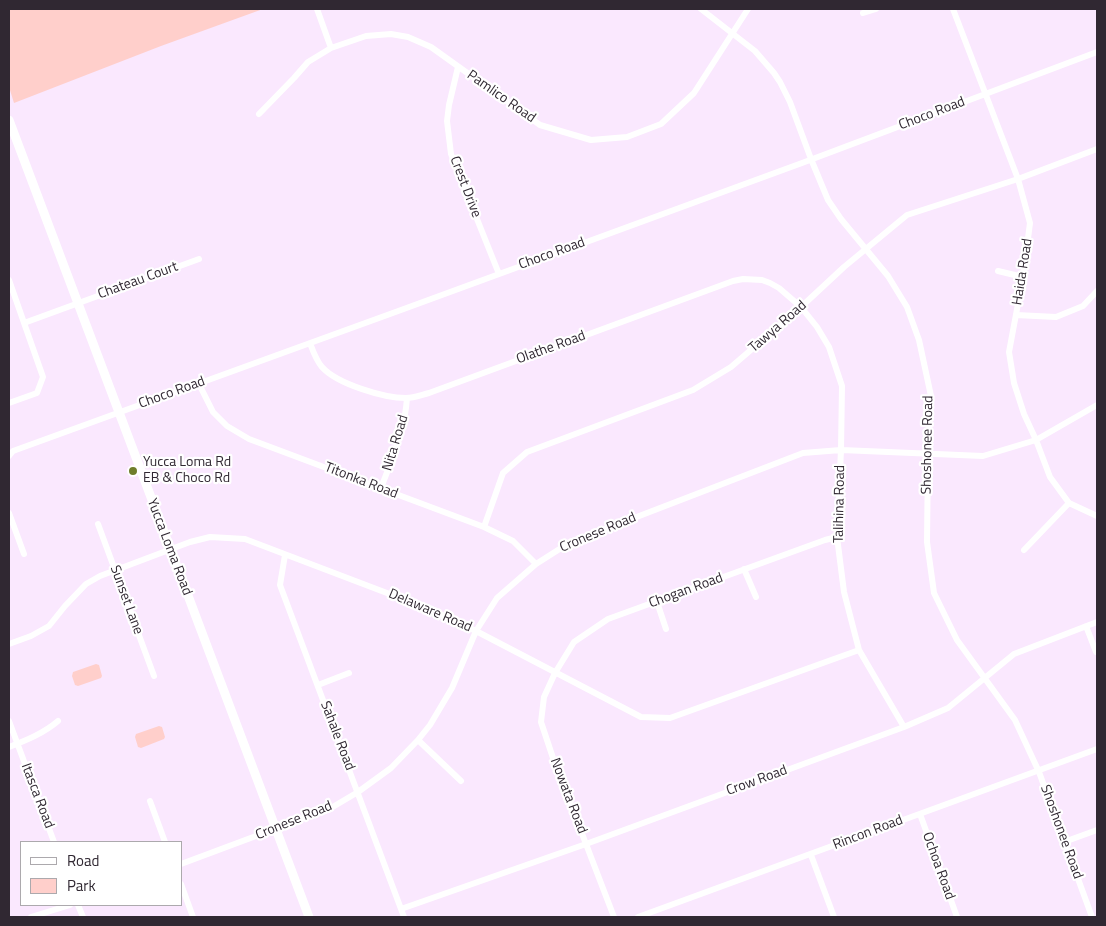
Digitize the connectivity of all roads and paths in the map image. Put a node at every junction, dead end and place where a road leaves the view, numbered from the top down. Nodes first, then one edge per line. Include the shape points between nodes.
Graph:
1 (317, 9) edge
2 (701, 9) edge
3 (748, 9) edge
4 (876, 9) edge
5 (953, 9) edge
6 (863, 13) dead end
7 (732, 33) junction
8 (331, 48) junction
9 (1097, 52) edge
10 (458, 67) junction
11 (985, 94) junction
12 (259, 114) dead end
13 (9, 120) edge
14 (1097, 149) edge
15 (811, 159) junction
16 (1018, 179) junction
17 (866, 248) junction
18 (199, 259) dead end
19 (998, 271) dead end
20 (499, 274) junction
21 (1023, 277) junction
22 (9, 280) edge
23 (1097, 291) edge
24 (78, 303) junction
25 (802, 307) junction
26 (1016, 314) junction
27 (24, 323) junction
28 (310, 343) junction
29 (200, 384) junction
30 (407, 398) junction
31 (9, 403) edge
32 (1097, 405) edge
33 (119, 412) junction
34 (1036, 440) junction
35 (841, 450) junction
36 (928, 454) junction
37 (9, 456) edge
38 (381, 488) junction
39 (1069, 503) junction
40 (9, 513) edge
41 (1097, 516) edge
42 (98, 524) dead end
43 (484, 527) junction
44 (837, 537) junction
45 (170, 549) junction
46 (1024, 550) dead end
47 (24, 554) dead end
48 (285, 555) junction
49 (536, 564) junction
50 (744, 569) junction
51 (115, 570) junction
52 (756, 597) dead end
53 (656, 602) junction
54 (1097, 622) edge
55 (1086, 626) junction
56 (666, 629) dead end
57 (476, 631) junction
58 (9, 644) edge
59 (859, 650) junction
60 (1096, 652) edge
61 (555, 673) junction
62 (349, 674) dead end
63 (154, 676) dead end
64 (985, 678) junction
65 (318, 685) junction
66 (9, 721) edge
67 (58, 721) dead end
68 (904, 727) junction
69 (418, 740) junction
70 (17, 744) junction
71 (9, 746) edge
72 (1097, 750) edge
73 (1039, 772) junction
74 (461, 781) dead end
75 (358, 792) junction
76 (150, 801) dead end
77 (920, 814) junction
78 (276, 829) junction
79 (1097, 830) edge
80 (54, 841) edge
81 (165, 841) edge
82 (1064, 842) junction
83 (586, 844) junction
84 (811, 855) junction
85 (182, 864) edge
86 (182, 887) edge
87 (67, 906) edge
88 (401, 909) junction
89 (1093, 914) edge
90 (31, 917) edge
91 (193, 917) edge
92 (309, 917) edge
93 (404, 917) edge
94 (614, 917) edge
95 (638, 917) edge
96 (834, 917) edge
97 (957, 917) edge

1 - 8 street
2 - 7 street, Shoshonee Road
3 - 7 street, Pamlico Road
4 - 6 street
5 - 11 street, Haida Road
7 - 10 street, Pamlico Road via 694,94 661,124 627,138 591,140 540,125
7 - 15 street, Shoshonee Road via 760,56 780,82
8 - 10 street, Pamlico Road via 366,36 408,36
8 - 12 street, Pamlico Road via 308,62
9 - 11 street, Choco Road
10 - 20 street, Crest Drive via 447,121 451,154
11 - 15 street, Choco Road
11 - 16 street, Haida Road
13 - 24 main road, Yucca Loma Road
14 - 16 street, Tawya Road
15 - 17 street, Shoshonee Road via 828,200
15 - 20 street, Choco Road
16 - 17 street, Tawya Road via 907,215
16 - 21 street, Haida Road via 1030,223
17 - 25 street, Tawya Road
17 - 36 street, Shoshonee Road via 908,308 919,340 931,396
18 - 24 street, Chateau Court
19 - 21 street
20 - 28 street, Choco Road
21 - 26 street, Haida Road
22 - 27 street
23 - 26 street via 1083,306 1056,316
24 - 27 street, Chateau Court
24 - 33 main road, Yucca Loma Road
25 - 30 street, Olathe Road via 770,283 753,279 733,281 429,393
25 - 35 street, Talihina Road via 829,347 842,386
25 - 43 street, Tawya Road via 731,367 694,390 528,452 503,473
26 - 34 street, Haida Road via 1009,352 1014,383
27 - 31 street via 43,377 37,393
28 - 29 street, Choco Road
28 - 30 street, Olathe Road via 316,359 334,377 375,393
29 - 33 street, Choco Road
29 - 38 street, Titonka Road via 214,412 227,426 249,439
30 - 38 street, Nita Road via 403,427
32 - 34 street, Cronese Road
33 - 37 street, Choco Road via 13,451
33 - 45 main road, Yucca Loma Road
34 - 36 street, Cronese Road via 984,456
34 - 39 street, Haida Road via 1050,477
35 - 36 street, Cronese Road
35 - 44 street, Talihina Road
35 - 49 street, Cronese Road via 803,453 569,543
36 - 64 street, Shoshonee Road via 927,542 934,593 957,640
38 - 43 street, Titonka Road
39 - 41 street, Haida Road
39 - 46 street
40 - 47 street
42 - 51 street, Sunset Lane
43 - 49 street, Titonka Road via 513,541
44 - 50 street, Chogan Road
44 - 59 street, Talihina Road via 844,592
45 - 48 street, Delaware Road via 210,537 246,539
45 - 51 street, Delaware Road
45 - 78 main road, Yucca Loma Road
48 - 57 street, Delaware Road via 429,609
48 - 65 street, Sahale Road via 280,585
49 - 57 street, Cronese Road via 497,598
50 - 52 street
50 - 53 street, Chogan Road
51 - 58 street, Delaware Road via 86,584 50,626
51 - 63 street, Sunset Lane
53 - 56 street
53 - 61 street, Chogan Road via 608,619 574,642
54 - 55 street, Crow Road
55 - 60 street
55 - 64 street, Crow Road via 1014,654
57 - 61 street, Delaware Road
57 - 69 street, Cronese Road via 452,688
59 - 61 street, Delaware Road via 670,718 641,717
59 - 68 street, Talihina Road
61 - 83 street, Nowata Road via 544,697 541,722
62 - 65 street
64 - 68 street, Crow Road via 948,708
64 - 73 street, Shoshonee Road via 1015,720
65 - 75 street, Sahale Road
66 - 70 street, Itasca Road
67 - 70 street
68 - 83 street, Crow Road
69 - 74 street
69 - 75 street, Cronese Road via 390,768
70 - 71 street
70 - 80 street, Itasca Road
72 - 73 street, Rincon Road
73 - 77 street, Rincon Road
73 - 82 street, Shoshonee Road
75 - 78 street, Cronese Road via 331,808
75 - 88 street, Sahale Road
76 - 81 street
77 - 84 street, Rincon Road
77 - 97 street, Ochoa Road
78 - 85 street, Cronese Road
78 - 92 main road, Yucca Loma Road
79 - 82 street
82 - 89 street, Shoshonee Road
83 - 88 street, Crow Road
83 - 94 street, Nowata Road
84 - 95 street, Rincon Road
84 - 96 street
86 - 91 street
87 - 90 street
88 - 93 street, Sahale Road

